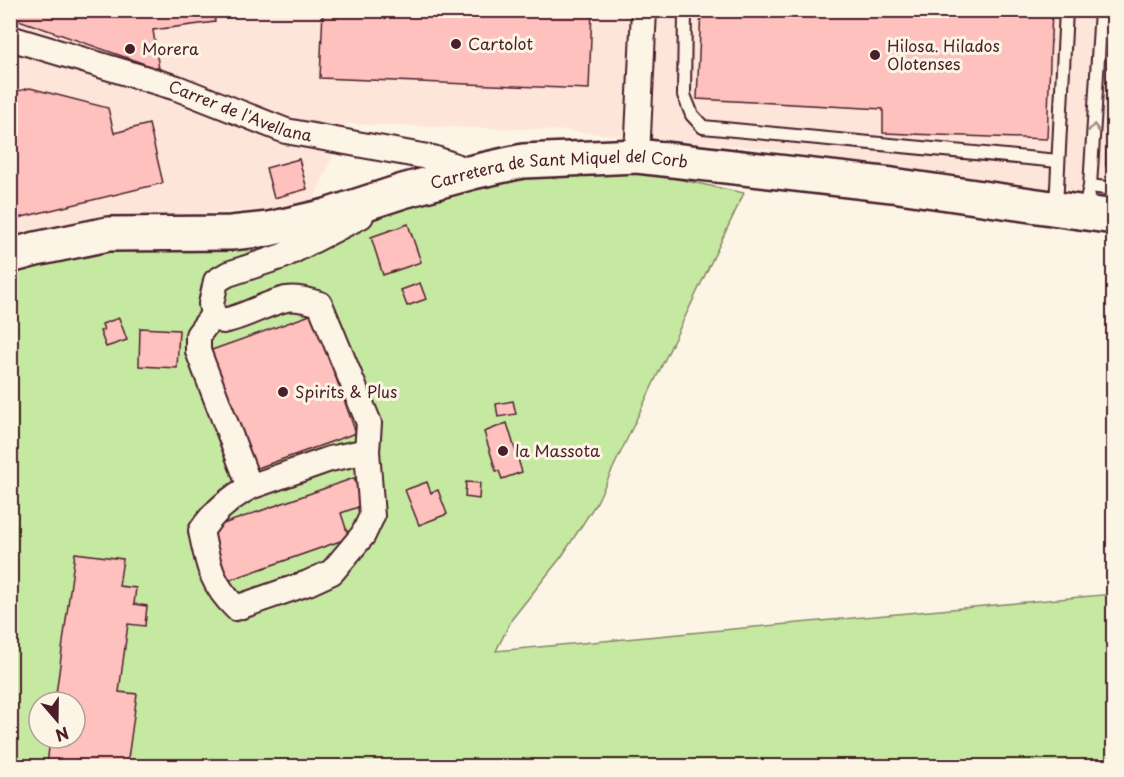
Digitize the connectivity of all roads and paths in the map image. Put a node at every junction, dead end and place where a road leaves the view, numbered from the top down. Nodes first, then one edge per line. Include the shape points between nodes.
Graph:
1 (645, 10) edge
2 (685, 10) edge
3 (1066, 10) edge
4 (1101, 10) edge
5 (10, 38) edge
6 (637, 156) junction
7 (1058, 162) junction
8 (473, 172) junction
9 (420, 186) junction
10 (1113, 189) edge
11 (1086, 206) edge
12 (10, 256) edge
13 (213, 315) junction
14 (367, 451) junction
15 (250, 487) junction

1 - 6 street
2 - 7 lane via 684,95 692,115 703,127
3 - 7 lane
11 -> 4 lane
5 - 8 street, Carrer de l'Avellana via 177,88 286,131 433,158
6 - 8 street, Carretera de Sant Miquel del Corb via 523,161
6 - 11 street, Carretera de Sant Miquel del Corb
7 - 11 lane
8 - 9 street, Carretera de Sant Miquel del Corb
9 - 12 street, Carretera de Sant Miquel del Corb via 326,216 269,229 108,234
9 - 13 street via 283,256 216,281
10 - 11 lane
13 - 14 street via 222,321 237,318 288,298 320,304 369,423
13 - 15 street via 198,335 198,351
14 - 15 street via 330,459
14 - 15 street via 372,516 363,535 332,572 236,608 221,593 201,531 233,496

